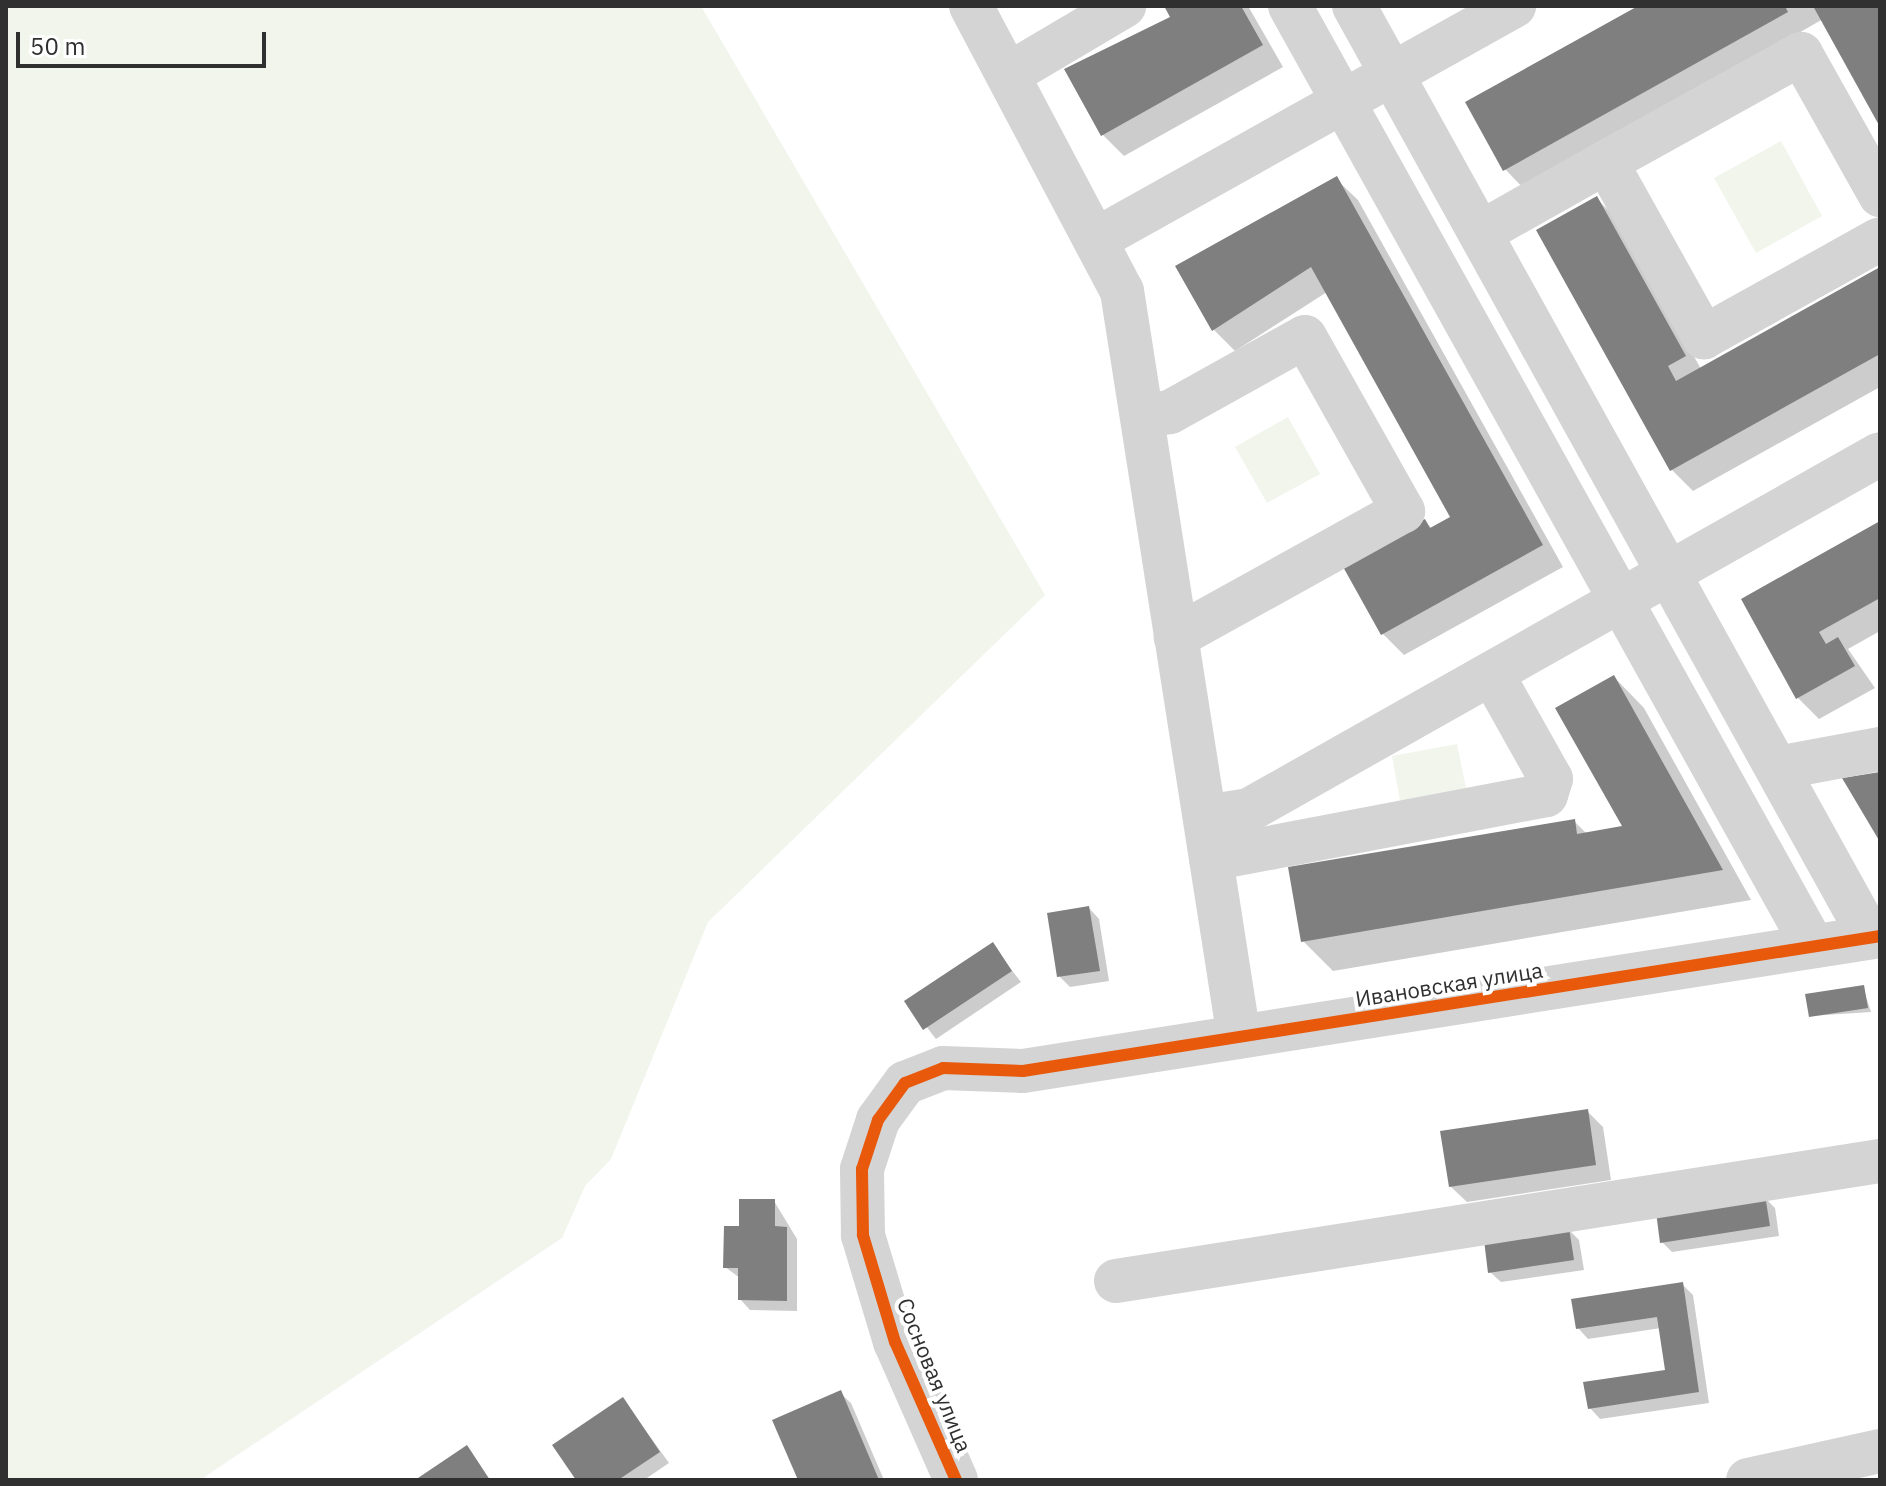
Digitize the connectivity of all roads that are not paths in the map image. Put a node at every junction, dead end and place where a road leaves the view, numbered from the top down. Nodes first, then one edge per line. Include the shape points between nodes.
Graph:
1 (971, 6) edge
2 (1124, 6) edge
3 (1290, 6) edge
4 (1354, 6) edge
5 (1514, 6) edge
6 (1009, 74) junction
7 (1392, 74) junction
8 (1343, 101) junction
9 (1606, 162) junction
10 (1880, 195) edge
11 (1480, 233) junction
12 (1097, 239) junction
13 (1880, 239) edge
14 (1142, 416) junction
15 (1880, 454) edge
16 (1671, 575) junction
17 (1621, 602) junction
18 (1176, 637) junction
19 (1492, 674) junction
20 (1880, 749) edge
21 (1777, 768) junction
22 (1208, 838) junction
23 (1875, 937) edge
24 (1813, 946) junction
25 (1239, 1037) junction
26 (1023, 1071) joint
27 (1880, 1161) edge
28 (1116, 1281) dead end
29 (1880, 1451) edge
30 (956, 1480) edge
31 (1748, 1480) edge

1 - 6 street
2 - 6 street
3 - 8 street
4 - 7 street
5 - 7 street
6 - 12 street
7 - 8 street
7 - 11 street
8 - 12 street
8 - 17 street
9 - 10 street via 1801,54
9 - 11 street
9 - 13 street via 1704,337
11 - 16 street
12 - 14 street via 1122,291
14 - 18 street
14 - 18 street via 1170,412 1305,337 1403,511
15 - 16 street
16 - 17 street
16 - 21 street
17 - 19 street
17 - 24 street
18 - 22 street
19 - 22 street
19 - 22 street via 1551,779 1546,795
20 - 21 street
21 - 23 street
22 - 25 street
23 - 24 street, Ивановская улица
24 - 25 street, Ивановская улица
25 - 26 street, Ивановская улица
26 - 30 street, Сосновая улица via 943,1068 905,1083 878,1120 862,1169 863,1235 895,1342
27 - 28 street
29 - 31 street

